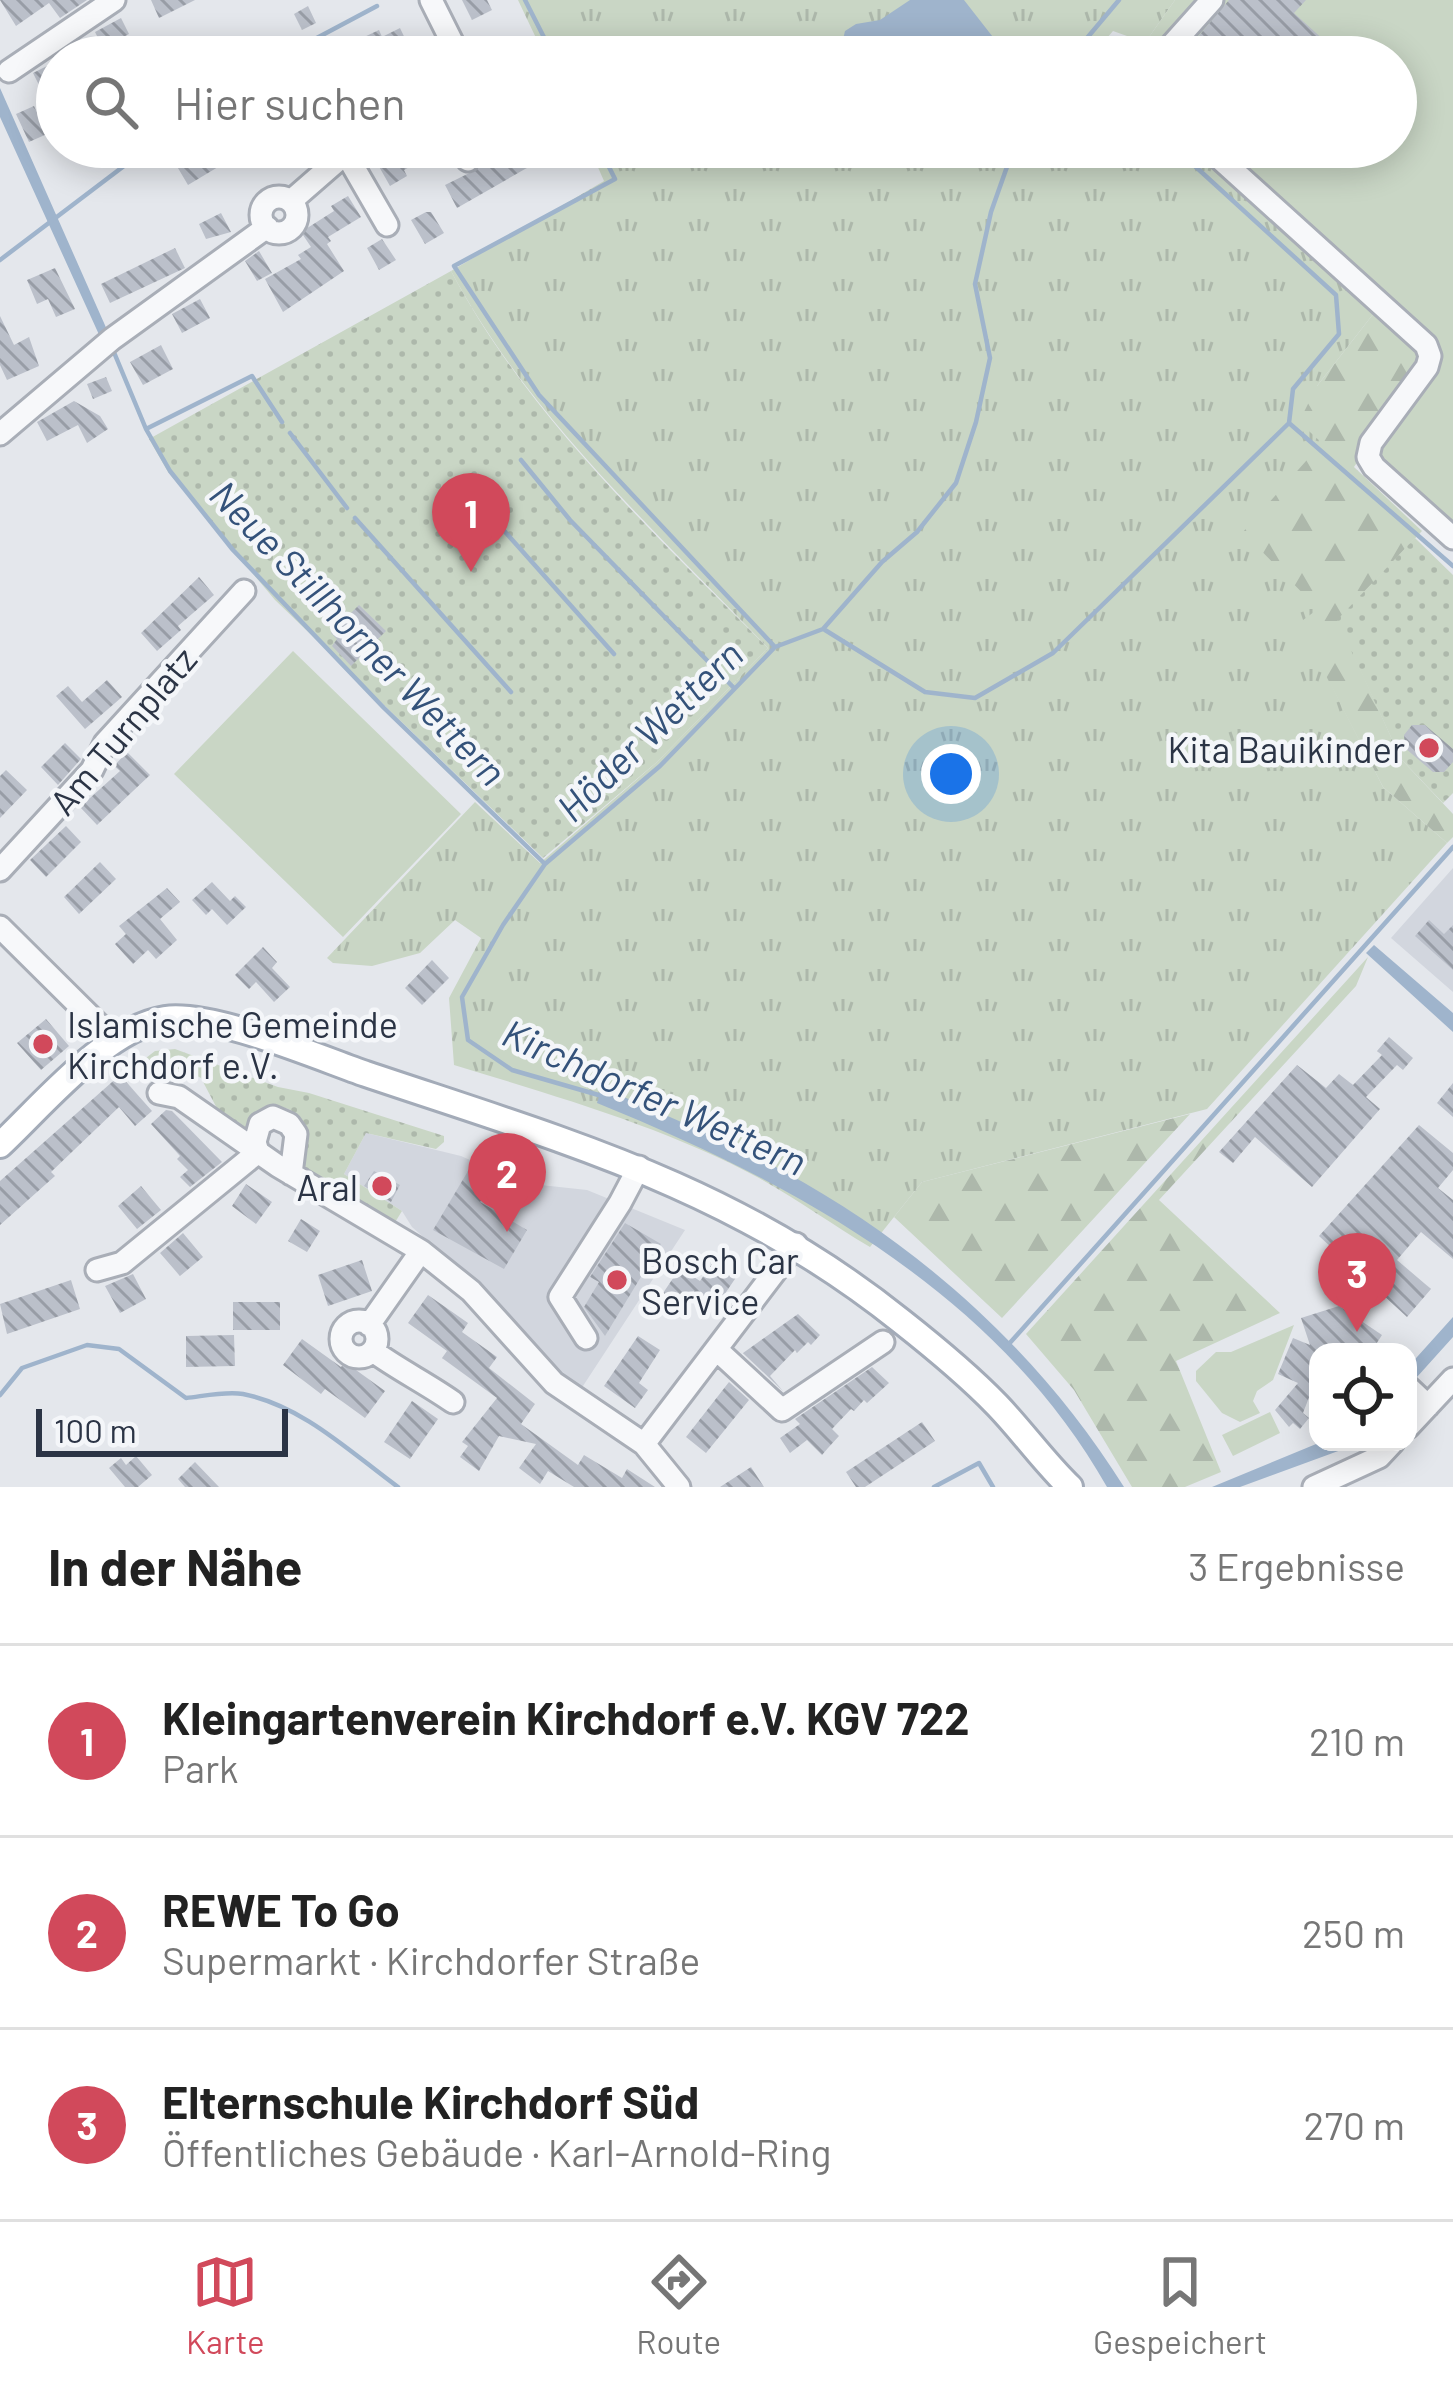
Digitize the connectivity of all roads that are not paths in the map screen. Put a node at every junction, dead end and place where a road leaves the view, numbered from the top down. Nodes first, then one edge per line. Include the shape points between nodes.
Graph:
1 (114, 0) edge
2 (431, 0) edge
3 (1212, 0) edge
4 (61, 36) edge
5 (449, 36) edge
6 (1180, 36) edge
7 (36, 53) edge
8 (9, 71) dead end
9 (329, 168) edge
10 (359, 168) edge
11 (1230, 168) edge
12 (387, 225) dead end
13 (0, 434) edge
14 (1453, 538) edge
15 (244, 591) dead end
16 (0, 870) edge
17 (0, 927) edge
18 (115, 1041) junction
19 (159, 1093) dead end
20 (0, 1145) edge
21 (258, 1152) junction
22 (639, 1167) junction
23 (291, 1174) junction
24 (796, 1244) junction
25 (421, 1251) junction
26 (97, 1270) dead end
27 (369, 1325) junction
28 (586, 1338) dead end
29 (883, 1342) dead end
30 (717, 1350) junction
31 (373, 1351) junction
32 (1453, 1379) edge
33 (1417, 1395) edge
34 (453, 1402) dead end
35 (644, 1444) junction
36 (1384, 1451) edge
37 (1043, 1461) junction
38 (679, 1487) edge
39 (1052, 1487) edge
40 (1070, 1487) edge
41 (1314, 1487) edge

1 - 4 street
2 - 5 street
3 - 6 street
7 - 8 street
9 - 13 street via 291,201 266,203 267,227 106,344
10 - 12 street
11 - 14 street via 1426,345 1427,367 1368,457
15 - 16 street, Am Turnplatz
17 - 18 street
18 - 20 main road
18 - 22 main road via 165,1019 222,1026
19 - 21 street via 179,1097
21 - 23 street
21 - 23 street via 260,1124 284,1120 296,1134
21 - 26 street via 122,1263
22 - 24 main road
22 - 28 street via 560,1297
23 - 25 street
24 - 30 street
24 - 37 main road via 940,1352
25 - 27 street
25 - 35 street via 471,1291 554,1383
27 - 31 street
27 - 31 street via 350,1324 341,1342 354,1356
29 - 30 street via 782,1410
30 - 35 street
31 - 34 street
32 - 33 street
35 - 38 street
36 - 41 street
37 - 39 main road
37 - 40 main road

